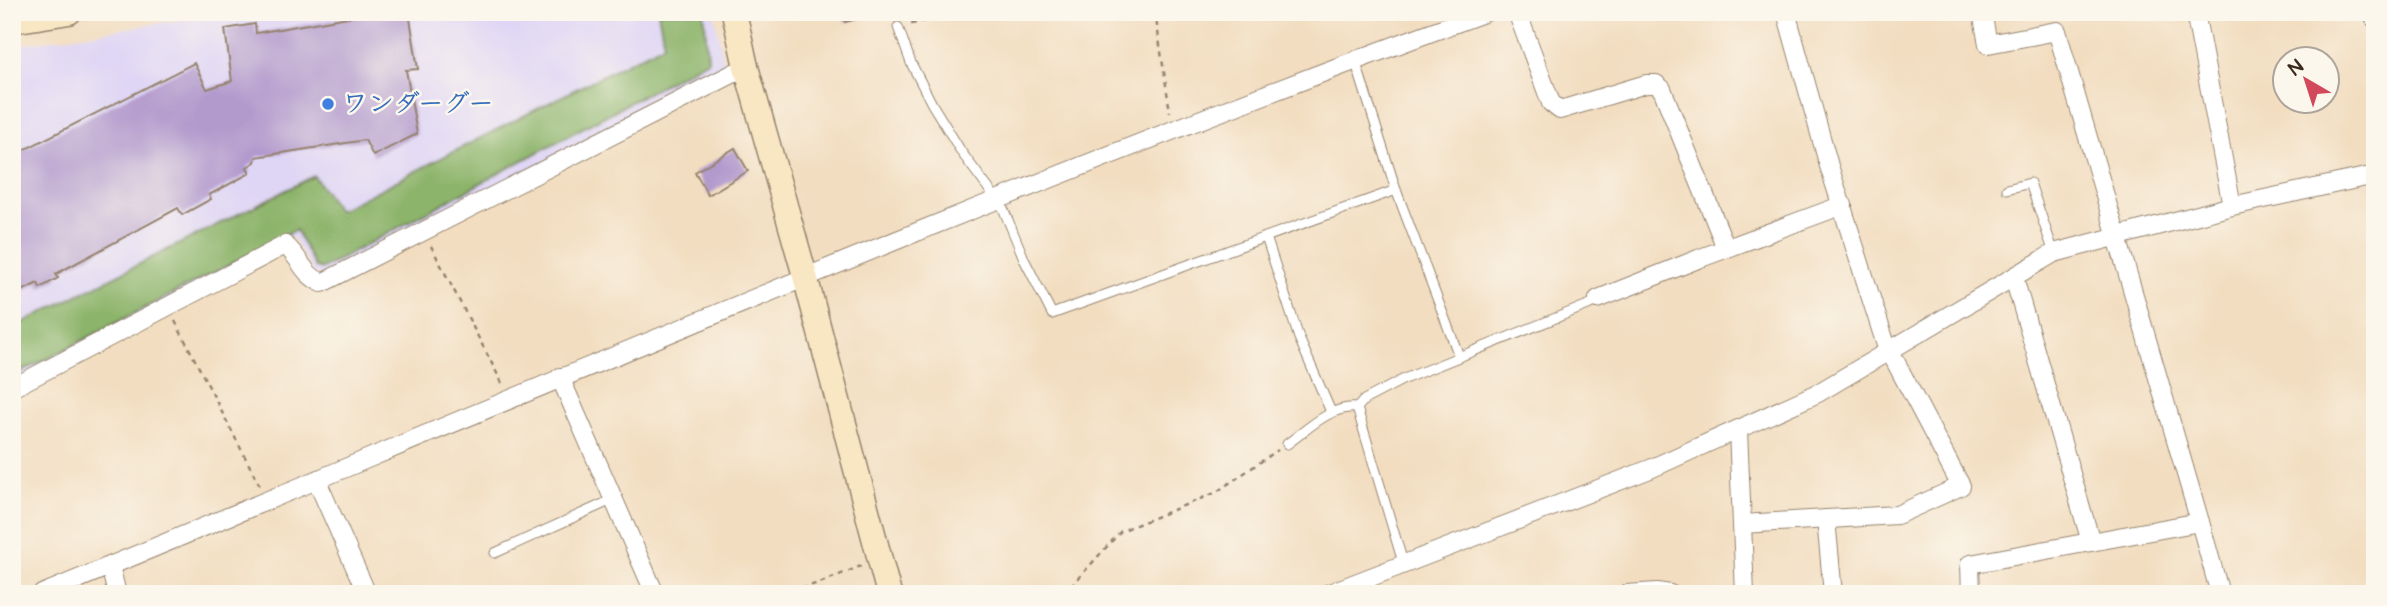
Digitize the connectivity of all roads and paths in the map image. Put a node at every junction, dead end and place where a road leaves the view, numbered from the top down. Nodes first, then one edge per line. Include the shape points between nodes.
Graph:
1 (69, 12) edge
2 (734, 12) edge
3 (966, 12) edge
4 (1155, 12) edge
5 (1486, 12) edge
6 (1517, 12) edge
7 (1786, 12) edge
8 (1982, 12) edge
9 (2195, 12) edge
10 (2372, 12) edge
11 (2375, 19) edge
12 (12, 21) edge
13 (898, 27) joint
14 (1355, 60) junction
15 (746, 66) junction
16 (1174, 129) junction
17 (2375, 176) edge
18 (2007, 189) dead end
19 (1396, 190) junction
20 (997, 199) junction
21 (1843, 205) junction
22 (2232, 206) junction
23 (424, 231) junction
24 (1266, 237) junction
25 (2116, 237) junction
26 (1726, 248) junction
27 (2054, 253) junction
28 (805, 276) junction
29 (2014, 278) junction
30 (1598, 299) joint
31 (167, 307) junction
32 (1889, 352) junction
33 (1459, 356) junction
34 (560, 377) junction
35 (12, 388) edge
36 (510, 398) junction
37 (1357, 408) junction
38 (1331, 412) junction
39 (1738, 431) junction
40 (1287, 444) joint
41 (317, 481) junction
42 (614, 499) junction
43 (268, 501) junction
44 (1826, 519) junction
45 (2200, 522) junction
46 (1742, 524) junction
47 (2091, 542) junction
48 (495, 553) dead end
49 (880, 559) junction
50 (110, 566) junction
51 (1404, 566) junction
52 (42, 594) edge
53 (117, 594) edge
54 (367, 594) edge
55 (656, 594) edge
56 (782, 594) edge
57 (889, 594) edge
58 (1064, 594) edge
59 (1327, 594) edge
60 (1627, 594) edge
61 (1670, 594) edge
62 (1745, 594) edge
63 (1833, 594) edge
64 (1971, 594) edge
65 (2220, 594) edge

1 - 12 street
2 - 15 street
3 - 13 path
4 - 16 path
5 - 14 street
6 - 26 street via 1551,103 1560,110 1646,84 1661,89
7 - 21 street
8 - 25 street via 1988,44 2057,31
9 - 22 street
10 - 11 street
13 - 20 lane via 932,104
14 - 16 street
14 - 19 lane
15 - 23 street
15 - 28 street
16 - 20 street
17 - 22 street
18 - 27 lane via 2030,183
19 - 24 lane
19 - 33 lane
20 - 24 lane via 1052,314
20 - 28 street
21 - 26 street
21 - 32 street
22 - 25 street
23 - 31 street via 322,284 309,278 285,245
23 - 36 path
24 - 38 lane via 1299,338
25 - 27 street
25 - 45 street
26 - 30 street
27 - 29 street
28 - 34 street
28 - 49 street
29 - 32 street
29 - 47 street
30 - 33 lane
31 - 35 street
31 - 43 path
32 - 39 street
32 - 44 street via 1961,486 1897,515
33 - 37 lane via 1404,379
34 - 36 street
34 - 42 street
36 - 41 street
37 - 38 lane
37 - 51 lane
38 - 40 lane
39 - 46 street
39 - 51 street
40 - 58 path via 1215,493 1121,531
41 - 43 street
41 - 54 street
42 - 48 lane
42 - 55 street
43 - 50 street
44 - 46 street
44 - 63 street
45 - 47 street
45 - 65 street
46 - 62 street
47 - 64 street via 1970,564
49 - 56 path
49 - 57 street
50 - 52 street
50 - 53 street
51 - 59 street
60 - 61 street

